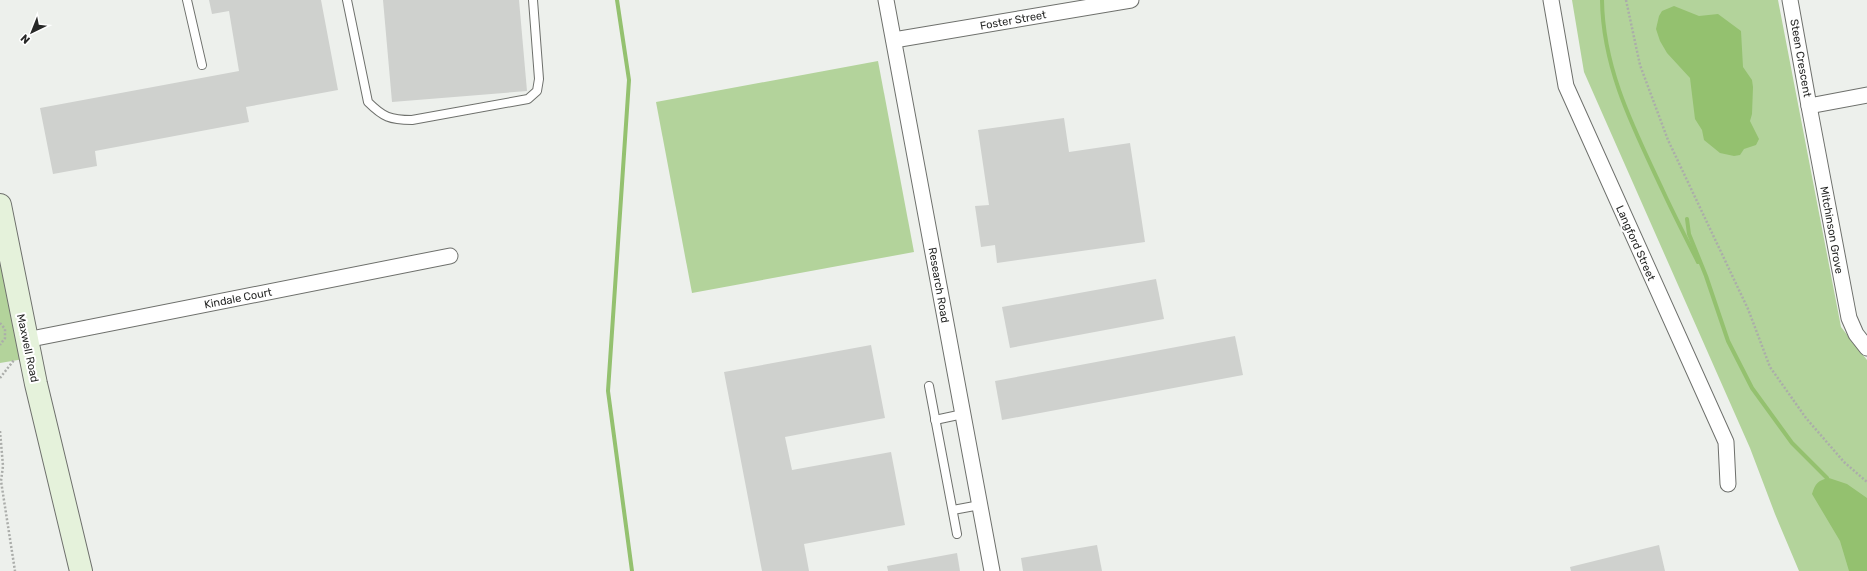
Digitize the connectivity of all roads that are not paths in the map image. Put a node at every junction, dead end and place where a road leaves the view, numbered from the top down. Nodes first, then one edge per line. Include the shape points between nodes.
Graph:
1 (187, 0) edge
2 (347, 0) edge
3 (533, 0) edge
4 (886, 0) edge
5 (1131, 0) edge
6 (1551, 0) edge
7 (1790, 0) edge
8 (894, 40) junction
9 (202, 65) dead end
10 (1867, 95) edge
11 (1809, 106) junction
12 (0, 205) edge
13 (450, 256) dead end
14 (26, 340) junction
15 (1867, 348) edge
16 (929, 386) dead end
17 (963, 414) junction
18 (935, 420) junction
19 (1728, 484) dead end
20 (60, 490) junction
21 (980, 505) junction
22 (953, 510) junction
23 (958, 534) dead end
24 (72, 571) edge
25 (81, 571) edge
26 (992, 571) edge

1 - 9 lane
2 - 3 lane via 368,102 379,113 393,120 412,120 528,99 537,91 539,79
4 - 8 street, Research Road
5 - 8 street, Foster Street
6 - 19 street, Langford Street via 1566,86 1726,442
7 - 11 street, Steen Crescent
8 - 17 street, Research Road
10 - 11 street, Steen Crescent
11 - 15 street, Mitchinson Grove via 1849,318 1856,334
12 - 14 street, Maxwell Road
13 - 14 street, Kindale Court
14 - 20 street, Maxwell Road
16 - 18 lane
17 - 18 lane
17 - 21 street, Research Road
18 - 22 lane
20 - 24 street, Maxwell Road
20 - 25 street, Maxwell Road
21 - 22 lane
21 - 26 street, Research Road
22 - 23 lane

